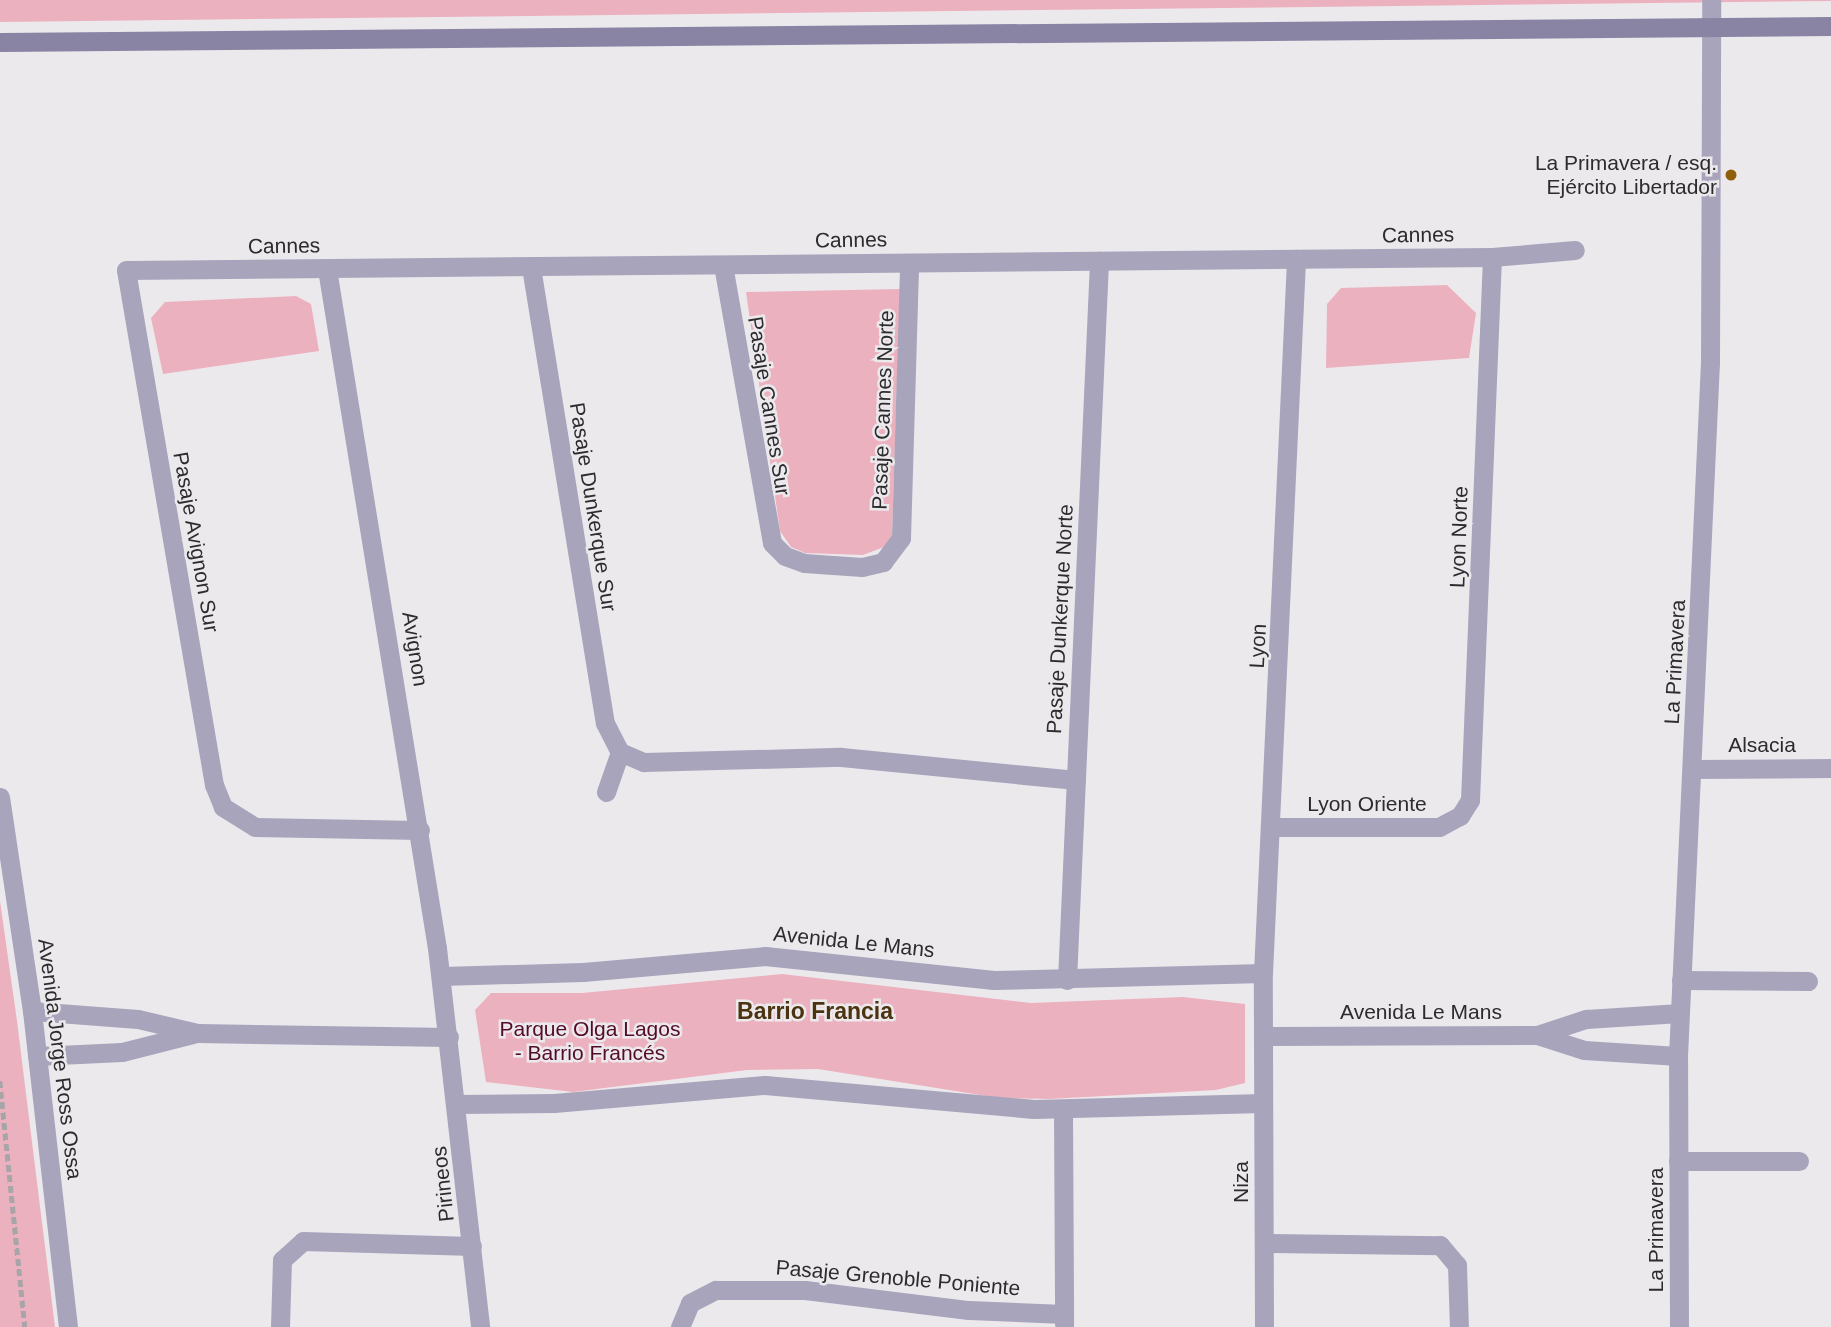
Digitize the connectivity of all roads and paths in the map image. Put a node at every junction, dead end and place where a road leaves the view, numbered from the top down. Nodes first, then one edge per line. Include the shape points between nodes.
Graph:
1 (1711, 0) edge
2 (1831, 26) edge
3 (1712, 28) junction
4 (0, 42) edge
5 (1575, 250) dead end
6 (1492, 257) junction
7 (1296, 259) junction
8 (1099, 261) junction
9 (909, 263) junction
10 (723, 265) junction
11 (531, 267) junction
12 (327, 269) junction
13 (127, 271) joint
14 (778, 551) joint
15 (620, 751) junction
16 (1831, 768) edge
17 (1692, 769) junction
18 (1076, 780) junction
19 (606, 792) dead end
20 (0, 797) edge
21 (1460, 816) joint
22 (1271, 827) junction
23 (420, 830) junction
24 (1263, 973) junction
25 (441, 976) junction
26 (1067, 980) junction
27 (1681, 980) junction
28 (1808, 981) dead end
29 (32, 1011) junction
30 (1680, 1013) junction
31 (197, 1033) junction
32 (1537, 1034) junction
33 (1263, 1036) junction
34 (449, 1037) junction
35 (37, 1056) junction
36 (1678, 1056) junction
37 (0, 1082) edge
38 (1263, 1103) junction
39 (457, 1104) junction
40 (1063, 1108) junction
41 (1678, 1161) junction
42 (1799, 1161) dead end
43 (1264, 1242) junction
44 (472, 1246) junction
45 (1064, 1321) edge
46 (25, 1327) edge
47 (68, 1327) edge
48 (279, 1327) edge
49 (480, 1327) edge
50 (680, 1327) edge
51 (1264, 1327) edge
52 (1459, 1327) edge
53 (1679, 1327) edge

1 - 3 street, La Primavera
2 - 3 main road
3 - 4 main road
3 - 17 street, La Primavera via 1710,363
5 - 6 street, Cannes
6 - 7 street, Cannes
6 - 21 street, Lyon Norte via 1472,790
7 - 8 street, Cannes
7 - 22 street, Lyon
8 - 9 street, Cannes
8 - 18 street, Pasaje Dunkerque Norte
9 - 10 street, Cannes
9 - 14 street, Pasaje Cannes Norte via 902,528 892,555 873,566 834,566 804,563
10 - 11 street, Cannes
10 - 14 street, Pasaje Cannes Sur via 765,525
11 - 12 street, Cannes
11 - 15 street, Pasaje Dunkerque Sur via 605,723
12 - 13 street, Cannes
12 - 23 street, Avignon
13 - 23 street, Pasaje Avignon Sur via 214,785 231,816 255,827
15 - 18 street via 644,762 792,755
15 - 19 street
16 - 17 street, Alsacia
17 - 27 street, La Primavera
18 - 26 street, Pasaje Dunkerque Norte
20 - 29 street, Avenida Jorge Ross Ossa
21 - 22 street, Lyon Oriente via 1439,827
22 - 24 street, Lyon
23 - 25 street, Avignon
24 - 26 street, Avenida Le Mans
24 - 33 street, Lyon
25 - 26 street, Avenida Le Mans via 583,972 765,956 994,979
25 - 34 street, Avignon
27 - 28 street
27 - 30 street, La Primavera
29 - 31 street via 138,1019
29 - 35 street, Avenida Jorge Ross Ossa
30 - 32 street, Avenida Le Mans via 1586,1019
30 - 36 street, La Primavera
31 - 34 street
31 - 35 street via 122,1052
32 - 33 street, Avenida Le Mans
32 - 36 street, Avenida Le Mans via 1584,1051
33 - 38 street, Niza
34 - 39 street, Pirineos
35 - 47 street, Avenida Jorge Ross Ossa
36 - 41 street, La Primavera
37 - 46 path
38 - 40 street
38 - 43 street, Niza
39 - 40 street via 601,1100 765,1085
39 - 44 street, Pirineos
40 - 45 street
41 - 42 street
41 - 53 street, La Primavera
43 - 51 street, Niza
43 - 52 street via 1431,1242 1447,1250 1458,1273
44 - 48 street via 314,1240 293,1245 282,1261
44 - 49 street, Pirineos
45 - 50 street, Pasaje Grenoble Poniente via 806,1290 716,1290 690,1303

